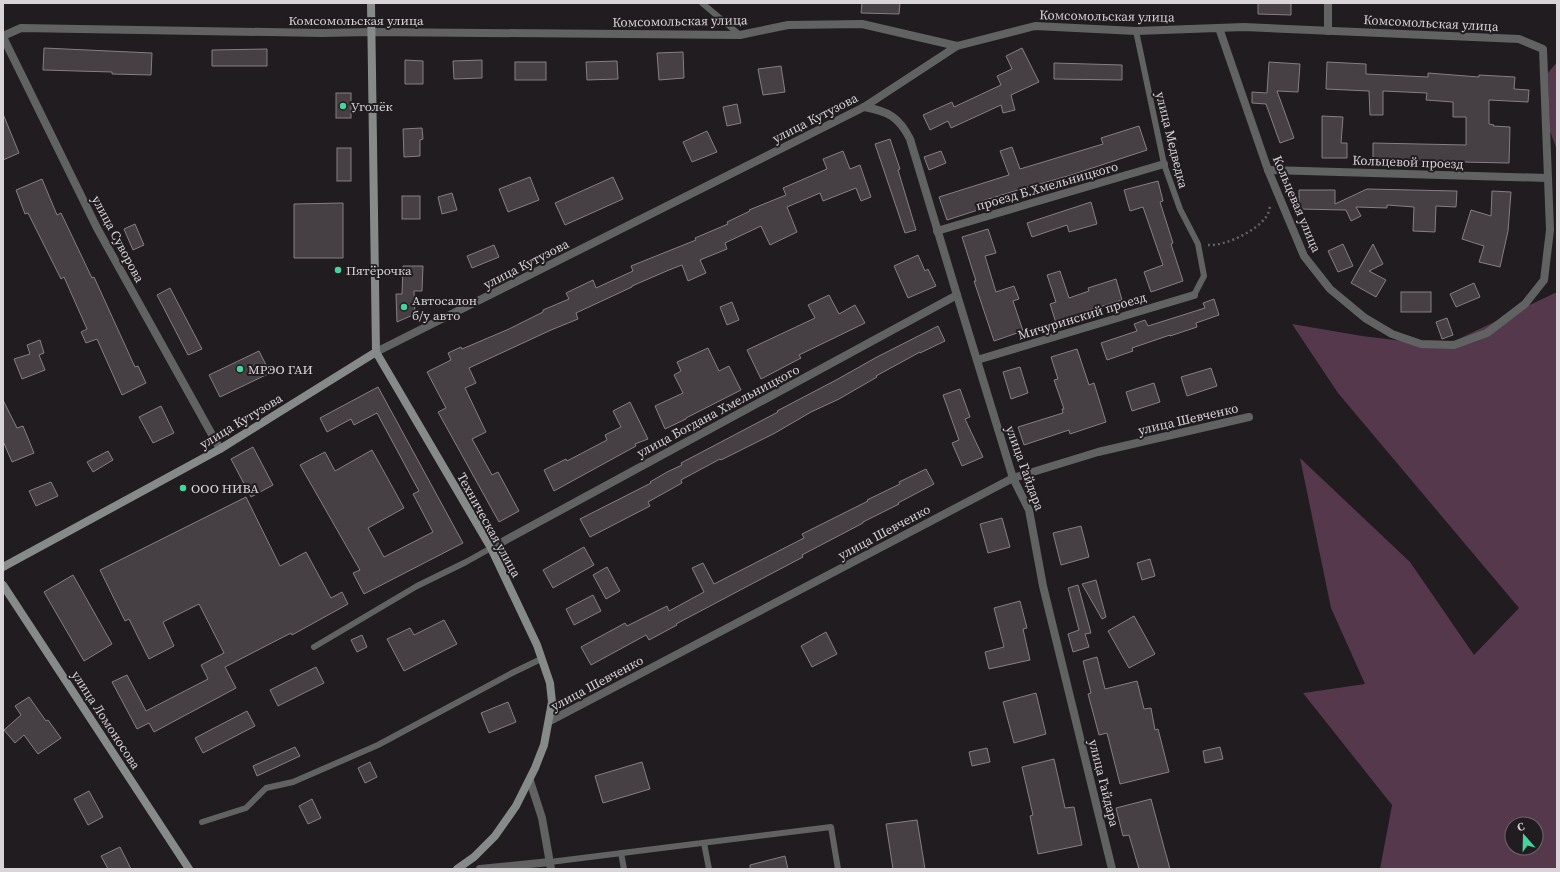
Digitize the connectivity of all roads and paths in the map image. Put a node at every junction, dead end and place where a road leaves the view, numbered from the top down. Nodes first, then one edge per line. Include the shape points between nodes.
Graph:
1 (371, 3) edge
2 (702, 3) edge
3 (1328, 3) edge
4 (1219, 28) junction
5 (1136, 31) junction
6 (1328, 31) junction
7 (371, 32) junction
8 (740, 35) junction
9 (3, 36) edge
10 (957, 46) junction
11 (1543, 49) joint
12 (864, 107) junction
13 (1164, 164) junction
14 (1268, 170) junction
15 (1547, 178) junction
16 (1276, 188) junction
17 (938, 231) junction
18 (1198, 244) junction
19 (957, 295) junction
20 (1194, 295) joint
21 (376, 352) junction
22 (976, 360) junction
23 (1249, 417) dead end
24 (220, 449) junction
25 (1013, 478) junction
26 (491, 548) junction
27 (3, 567) edge
28 (3, 585) edge
29 (314, 647) dead end
30 (542, 659) junction
31 (550, 721) junction
32 (530, 781) junction
33 (202, 822) dead end
34 (704, 843) junction
35 (621, 853) junction
36 (550, 866) edge
37 (189, 869) edge
38 (457, 869) edge
39 (480, 869) edge
40 (624, 869) edge
41 (709, 869) edge
42 (838, 869) edge
43 (1112, 869) edge

1 - 7 main road
2 - 8 lane
3 - 6 street
4 - 5 street, Комсомольская улица
4 - 6 street, Комсомольская улица
4 - 14 street, Кольцевая улица
5 - 10 street, Комсомольская улица via 1035,26
5 - 13 lane, улица Медведка
6 - 11 street, Комсомольская улица via 1519,39
7 - 8 street, Комсомольская улица
7 - 9 street, Комсомольская улица via 21,28
7 - 21 main road
8 - 10 street, Комсомольская улица via 788,25 862,24
9 - 24 street, улица Суворова via 97,228
10 - 12 street, улица Кутузова
11 - 15 street, Кольцевая улица
12 - 17 street, улица Гайдара via 881,110 903,126 910,139
12 - 21 street, улица Кутузова
13 - 17 street, проезд Б.Хмельницкого
13 - 18 lane, улица Медведка via 1180,209
14 - 15 street, Кольцевой проезд
14 - 16 street, Кольцевая улица
15 - 16 street, Кольцевая улица via 1550,230 1544,280 1525,304 1487,333 1454,345 1421,344 1392,334 1365,318 1330,289 1304,256
16 - 18 path via 1267,216 1252,229 1233,241 1212,245
17 - 19 street, улица Гайдара
18 - 20 lane, улица Медведка via 1204,276
19 - 22 street, улица Гайдара
19 - 26 street, улица Богдана Хмельницкого
20 - 22 street, Мичуринский проезд
21 - 24 main road, улица Кутузова
21 - 26 main road, Техническая улица
22 - 25 street, улица Гайдара
23 - 25 street, улица Шевченко via 1098,452
24 - 27 main road, улица Кутузова
25 - 31 street, улица Шевченко
25 - 43 street, улица Гайдара via 1029,510 1043,586
26 - 29 lane via 417,586
26 - 30 main road, Техническая улица
28 - 37 main road, улица Ломоносова
30 - 31 main road, Техническая улица via 550,683
30 - 33 lane via 378,746 293,782 266,788 246,808
31 - 32 main road, Техническая улица
32 - 36 street via 542,818
32 - 38 main road, Техническая улица via 495,836
34 - 35 lane
34 - 41 lane
34 - 42 lane via 831,827
35 - 36 lane
35 - 40 lane
36 - 39 street

